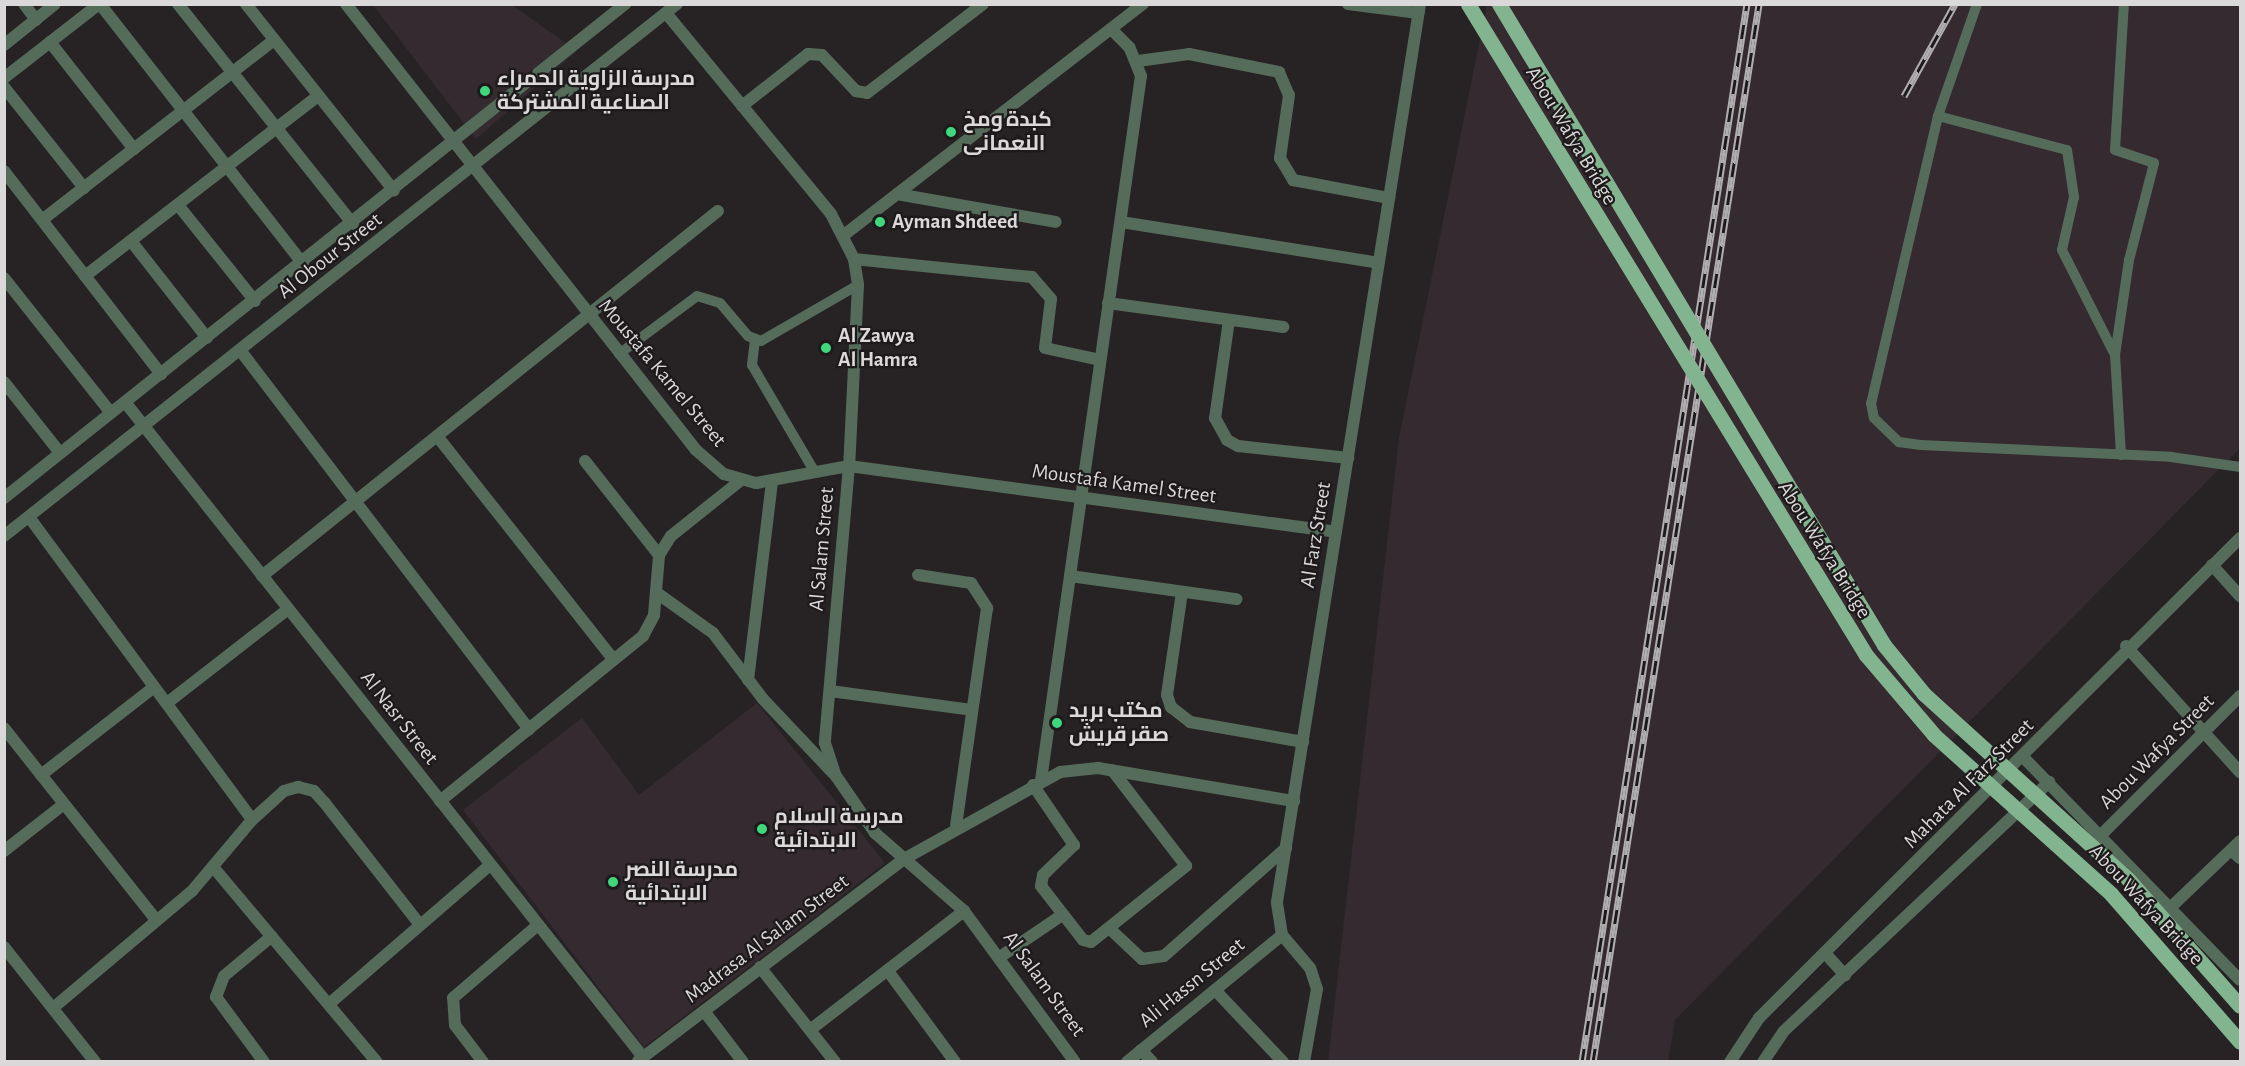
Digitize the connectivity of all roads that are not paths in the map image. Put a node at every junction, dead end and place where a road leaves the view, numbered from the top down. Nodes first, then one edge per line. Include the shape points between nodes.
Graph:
1 (24, 4) edge
2 (55, 4) edge
3 (100, 4) edge
4 (178, 4) edge
5 (246, 4) edge
6 (346, 4) edge
7 (625, 4) edge
8 (677, 4) edge
9 (983, 4) edge
10 (1143, 4) edge
11 (1348, 4) edge
12 (1468, 4) edge
13 (1499, 4) edge
14 (1977, 4) edge
15 (2124, 4) edge
16 (1419, 9) edge
17 (666, 13) junction
18 (36, 20) junction
19 (1111, 29) junction
20 (274, 40) junction
21 (50, 42) junction
22 (4, 45) edge
23 (1138, 61) junction
24 (232, 72) junction
25 (4, 78) edge
26 (4, 87) edge
27 (318, 96) junction
28 (742, 106) junction
29 (183, 111) junction
30 (1938, 116) junction
31 (276, 128) junction
32 (454, 143) junction
33 (134, 149) junction
34 (227, 167) junction
35 (474, 169) junction
36 (4, 171) edge
37 (84, 188) junction
38 (394, 191) junction
39 (897, 194) junction
40 (1389, 198) junction
41 (178, 205) junction
42 (718, 211) dead end
43 (42, 220) junction
44 (1056, 222) dead end
45 (1121, 222) junction
46 (353, 224) junction
47 (844, 235) junction
48 (131, 241) junction
49 (854, 259) junction
50 (1378, 263) junction
51 (303, 264) junction
52 (85, 276) junction
53 (4, 278) edge
54 (858, 285) junction
55 (255, 301) junction
56 (1108, 303) junction
57 (588, 315) junction
58 (1229, 320) junction
59 (1283, 327) dead end
60 (207, 338) junction
61 (755, 340) junction
62 (240, 350) junction
63 (619, 354) junction
64 (2115, 355) junction
65 (1100, 360) junction
66 (161, 374) junction
67 (4, 382) edge
68 (125, 402) junction
69 (111, 413) junction
70 (143, 426) junction
71 (437, 436) junction
72 (60, 453) junction
73 (2121, 455) junction
74 (1348, 458) junction
75 (585, 461) dead end
76 (849, 466) junction
77 (2241, 467) edge
78 (813, 469) junction
79 (740, 481) junction
80 (772, 482) junction
81 (6, 493) edge
82 (1081, 498) junction
83 (356, 501) junction
84 (29, 517) junction
85 (1336, 532) junction
86 (4, 536) edge
87 (2241, 538) edge
88 (659, 555) junction
89 (2212, 565) junction
90 (918, 575) dead end
91 (262, 576) junction
92 (1070, 576) junction
93 (1182, 592) junction
94 (657, 593) junction
95 (2241, 596) edge
96 (1236, 598) dead end
97 (288, 609) junction
98 (2126, 646) junction
99 (614, 660) junction
100 (748, 680) junction
101 (154, 687) junction
102 (830, 691) junction
103 (2241, 696) edge
104 (167, 703) junction
105 (972, 710) junction
106 (4, 728) edge
107 (529, 729) junction
108 (2204, 732) junction
109 (1303, 742) junction
110 (2025, 759) junction
111 (1112, 770) junction
112 (2241, 771) edge
113 (41, 775) junction
114 (836, 776) junction
115 (1037, 782) junction
116 (2049, 782) junction
117 (440, 801) junction
118 (1294, 801) junction
119 (64, 804) junction
120 (252, 820) junction
121 (956, 825) junction
122 (2101, 835) junction
123 (2241, 841) edge
124 (1286, 848) junction
125 (4, 851) edge
126 (2236, 854) edge
127 (904, 859) junction
128 (490, 865) junction
129 (214, 868) junction
130 (2170, 908) junction
131 (964, 911) junction
132 (1062, 915) junction
133 (156, 920) junction
134 (420, 925) junction
135 (538, 925) junction
136 (1110, 929) junction
137 (1282, 935) junction
138 (272, 936) junction
139 (4, 947) edge
140 (1825, 954) junction
141 (1000, 957) junction
142 (760, 967) junction
143 (888, 971) junction
144 (1845, 975) junction
145 (2241, 980) edge
146 (1215, 990) junction
147 (329, 1005) junction
148 (2241, 1006) edge
149 (53, 1008) junction
150 (704, 1011) junction
151 (810, 1030) junction
152 (2241, 1042) edge
153 (1141, 1050) junction
154 (640, 1059) edge
155 (95, 1062) edge
156 (264, 1062) edge
157 (377, 1062) edge
158 (483, 1062) edge
159 (743, 1062) edge
160 (835, 1062) edge
161 (955, 1062) edge
162 (1075, 1062) edge
163 (1127, 1062) edge
164 (1152, 1062) edge
165 (1282, 1062) edge
166 (1304, 1062) edge
167 (1730, 1062) edge
168 (1763, 1062) edge

1 - 18 street
2 - 18 street
3 - 21 street
3 - 29 street
4 - 24 street
5 - 20 street
6 - 32 street, Moustafa Kamel Street
7 - 32 street, Al Obour Street
8 - 17 street, Al Obour Street
9 - 28 street via 867,93 856,91 822,55 808,54
10 - 19 street
11 - 16 street
12 - 152 main road, Abou Wafya Bridge, bridge via 1866,655 1934,735 2111,894
13 - 148 main road, Abou Wafya Bridge, bridge via 1884,645 1924,694 2128,879
14 - 30 lane
15 - 64 lane via 2115,150 2154,164 2129,260
16 - 40 street, Al Farz Street
17 - 28 street, Al Salam Street
17 - 35 street, Al Obour Street
18 - 22 street
19 - 23 street
19 - 39 street
20 - 24 street
20 - 27 street
21 - 25 street
21 - 33 street
23 - 40 street via 1189,54 1279,72 1289,95 1280,158 1289,175 1304,186
23 - 45 street via 1141,76
24 - 29 street
24 - 31 street
26 - 37 street
27 - 31 street
27 - 38 street
28 - 47 street, Al Salam Street
29 - 33 street
29 - 34 street
30 - 64 lane via 2067,150 2074,197 2062,250
30 - 73 lane via 1871,403 1874,418 1899,442
31 - 34 street
31 - 46 street
32 - 35 street, Moustafa Kamel Street
32 - 38 street, Al Obour Street
33 - 37 street
34 - 41 street
34 - 51 street
35 - 57 street, Moustafa Kamel Street
35 - 62 street, Al Obour Street
36 - 43 street
37 - 43 street
38 - 46 street, Al Obour Street
39 - 44 street
39 - 47 street
40 - 50 street, Al Farz Street
41 - 48 street
41 - 55 street
42 - 57 street
43 - 52 street
45 - 50 street
45 - 56 street
46 - 51 street, Al Obour Street
47 - 49 street, Al Salam Street
48 - 52 street
48 - 60 street
49 - 54 street, Al Salam Street
49 - 65 street via 1032,277 1051,299 1045,348
50 - 74 street, Al Farz Street
51 - 55 street, Al Obour Street
52 - 66 street
53 - 69 street
54 - 61 lane via 767,340
54 - 76 street, Al Salam Street
55 - 60 street, Al Obour Street
56 - 58 street
56 - 65 street
57 - 63 street, Moustafa Kamel Street
57 - 71 street
58 - 59 street
58 - 74 street via 1215,418 1227,440 1238,446
60 - 66 street, Al Obour Street
61 - 63 lane via 720,303 698,296
61 - 78 lane via 752,365
62 - 70 street, Al Obour Street
62 - 83 street
63 - 79 street, Moustafa Kamel Street via 696,450
64 - 73 lane
65 - 82 street
66 - 68 street, Al Obour Street
67 - 72 street
68 - 69 street, Al Obour Street
68 - 70 street, Al Nasr Street
69 - 72 street, Al Obour Street
70 - 84 street, Al Obour Street
70 - 91 street, Al Nasr Street
71 - 83 street
71 - 99 street
72 - 81 street, Al Obour Street
73 - 77 lane
74 - 85 street, Al Farz Street
75 - 88 street
76 - 78 street, Moustafa Kamel Street
76 - 82 street, Moustafa Kamel Street
76 - 102 street, Al Salam Street
78 - 80 street, Moustafa Kamel Street
79 - 80 street, Moustafa Kamel Street
79 - 88 street via 672,536
80 - 100 street
82 - 85 street, Moustafa Kamel Street
82 - 92 street
83 - 91 street
83 - 107 street
84 - 86 street, Al Obour Street
84 - 101 street
85 - 109 street, Al Farz Street
87 - 89 street, Mahata Al Farz Street
88 - 94 street via 654,569
89 - 95 street
89 - 98 street, Mahata Al Farz Street
90 - 105 street via 971,583 982,593 987,608
91 - 97 street, Al Nasr Street
92 - 93 street
92 - 115 street
93 - 96 street
93 - 109 street via 1167,695 1171,706 1190,722
94 - 99 street via 643,636
94 - 100 street via 713,633
97 - 104 street
97 - 117 street, Al Nasr Street
98 - 108 street
98 - 110 street, Mahata Al Farz Street
99 - 107 street
100 - 114 street
101 - 104 street
101 - 113 street
102 - 105 street
102 - 114 street, Al Salam Street via 825,743
103 - 108 street, Abou Wafya Street
104 - 120 street
105 - 121 street
106 - 113 street
107 - 117 street
108 - 112 street
108 - 122 street, Abou Wafya Street
109 - 118 street, Al Farz Street
110 - 116 street
110 - 140 street, Mahata Al Farz Street
111 - 115 street, Madrasa Al Salam Street via 1079,768
111 - 118 street, Madrasa Al Salam Street
111 - 136 street via 1186,866
113 - 119 street
114 - 127 street, Al Salam Street via 853,806
115 - 121 street, Madrasa Al Salam Street
115 - 132 street via 1074,845 1041,880
116 - 122 street
116 - 144 street
117 - 128 street, Al Nasr Street
118 - 124 street, Al Farz Street
119 - 125 street
119 - 133 street
120 - 129 street
120 - 134 street via 284,791 314,791
121 - 127 street, Madrasa Al Salam Street
122 - 130 street
123 - 126 street
124 - 136 street via 1164,956 1142,959
124 - 137 street, Al Farz Street via 1278,902
126 - 130 street
127 - 131 street, Al Salam Street
127 - 142 street, Madrasa Al Salam Street
128 - 134 street
128 - 135 street, Al Nasr Street
129 - 133 street
129 - 138 street
130 - 145 street
131 - 141 street, Al Salam Street
131 - 143 street
132 - 136 street via 1087,942
132 - 141 street
133 - 149 street
134 - 147 street
135 - 154 street, Al Nasr Street
135 - 158 street via 453,998 454,1025
137 - 146 street, Ali Hassn Street
137 - 166 street via 1310,968 1317,989
138 - 147 street
138 - 156 street via 224,976 216,998
139 - 149 street
140 - 144 street
140 - 167 street, Mahata Al Farz Street via 1759,1017
141 - 162 street, Al Salam Street
142 - 150 street, Madrasa Al Salam Street
142 - 151 street
143 - 151 street
143 - 161 street
144 - 168 street via 1784,1031
146 - 153 street, Ali Hassn Street
146 - 165 street
147 - 157 street
149 - 155 street
150 - 154 street, Madrasa Al Salam Street
150 - 159 street
151 - 160 street
153 - 163 street, Ali Hassn Street
153 - 164 street

